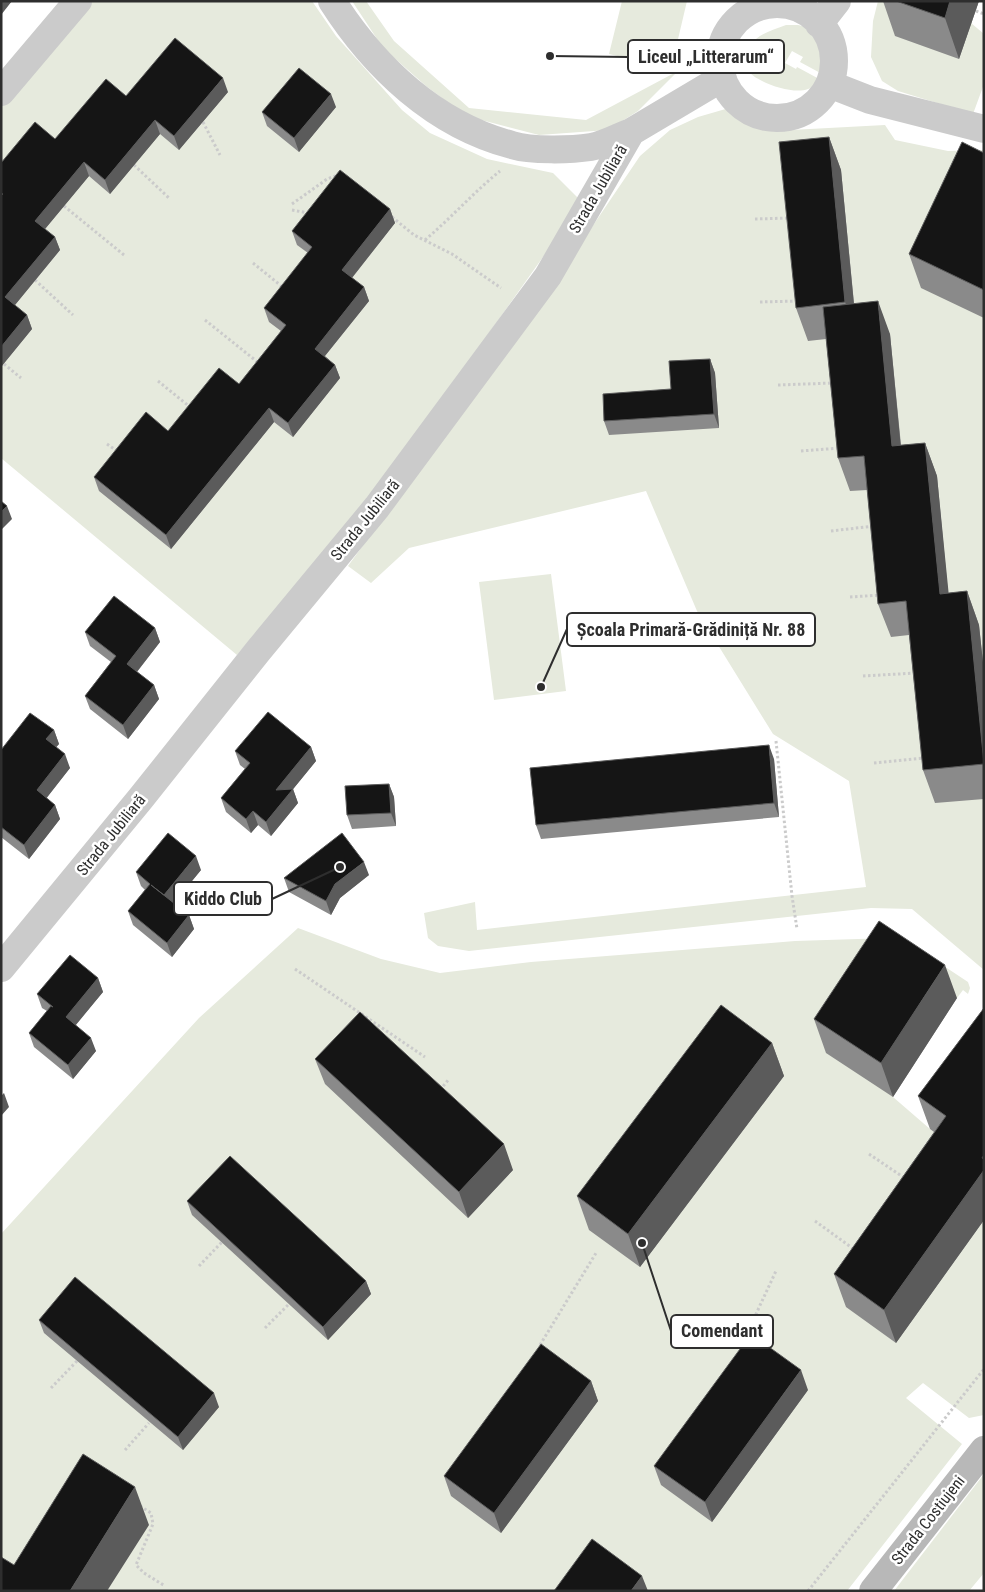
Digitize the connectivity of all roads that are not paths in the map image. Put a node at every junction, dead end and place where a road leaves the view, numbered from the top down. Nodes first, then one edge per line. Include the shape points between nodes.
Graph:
1 (78, 1) edge
2 (332, 1) edge
3 (837, 1) edge
4 (819, 24) junction
5 (722, 78) junction
6 (829, 84) junction
7 (1, 92) edge
8 (984, 129) edge
9 (630, 132) junction
10 (1, 968) edge
11 (984, 1450) edge
12 (873, 1591) edge

1 - 7 street
2 - 9 street via 371,54 417,98 448,119 478,133 513,146 551,149 593,147
3 - 4 street
4 - 5 street via 804,11 786,5 767,5 749,11 734,23 723,40 720,58
4 - 6 street via 833,52
5 - 6 street via 740,105 754,114 772,118 789,117 806,110
5 - 9 street, Strada Jubiliară
6 - 8 street via 870,100
9 - 10 street, Strada Jubiliară via 548,276 377,507
11 - 12 street, Strada Costiujeni

